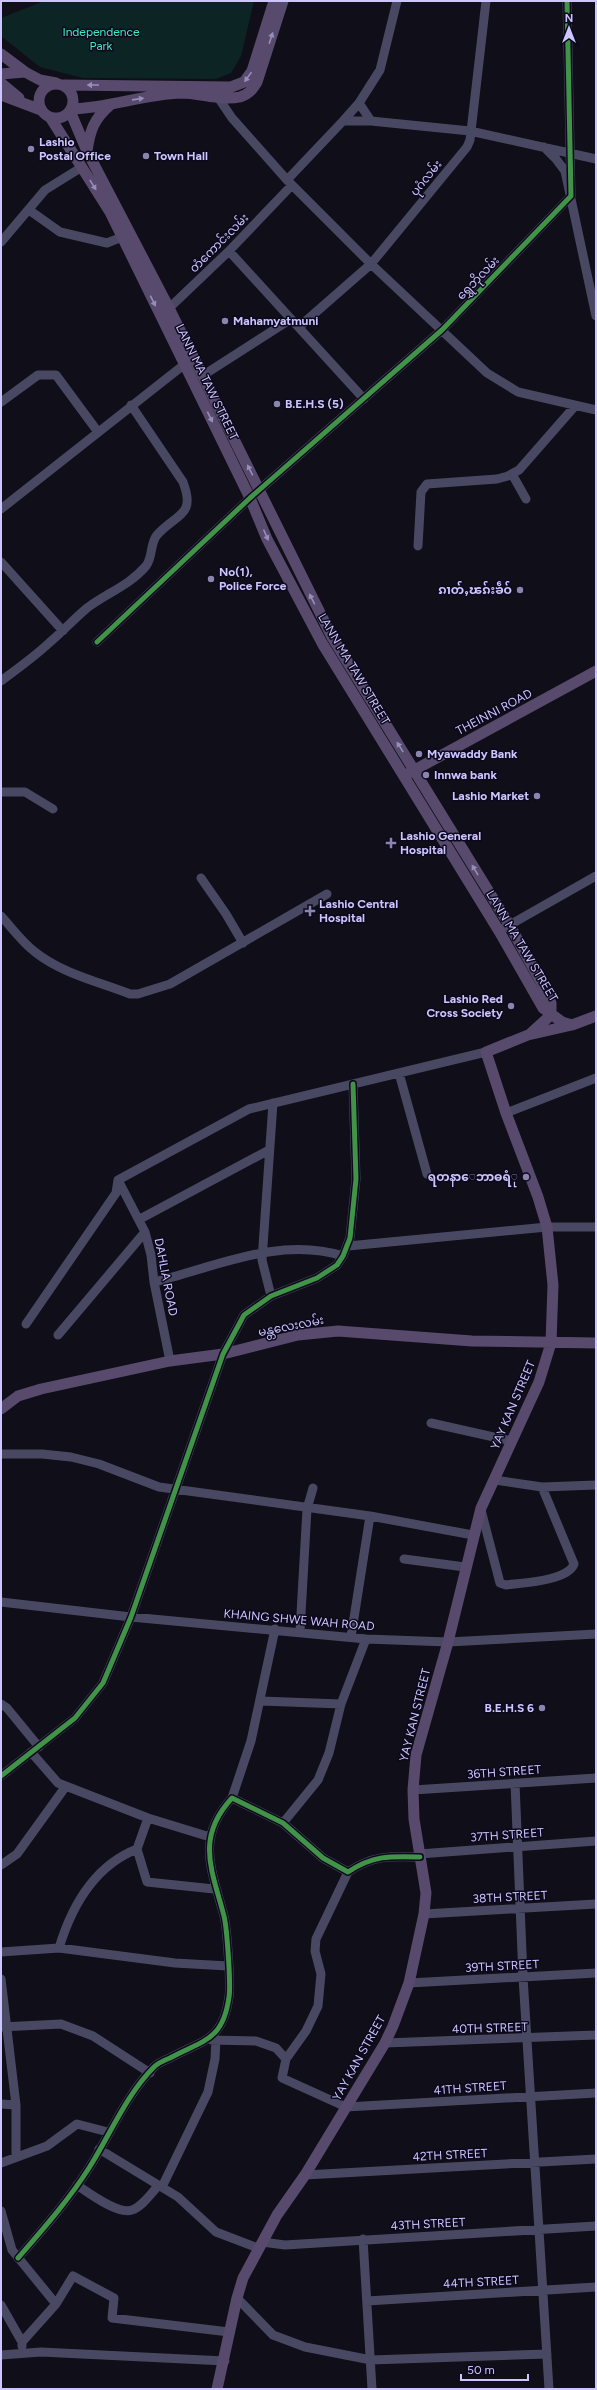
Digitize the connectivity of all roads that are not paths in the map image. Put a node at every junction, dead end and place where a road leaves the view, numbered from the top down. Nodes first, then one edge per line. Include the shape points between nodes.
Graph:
1 (274, 1) edge
2 (283, 1) edge
3 (396, 1) edge
4 (486, 1) edge
5 (567, 1) edge
6 (1, 54) edge
7 (25, 72) junction
8 (1, 74) edge
9 (1, 83) edge
10 (61, 84) junction
11 (215, 91) junction
12 (1, 95) edge
13 (22, 101) junction
14 (359, 102) junction
15 (110, 105) junction
16 (71, 110) junction
17 (46, 113) junction
18 (343, 121) junction
19 (371, 121) junction
20 (470, 131) junction
21 (543, 146) junction
22 (87, 151) junction
23 (571, 154) junction
24 (596, 159) edge
25 (82, 167) junction
26 (290, 183) junction
27 (571, 196) junction
28 (29, 210) junction
29 (122, 237) junction
30 (1, 242) edge
31 (229, 251) junction
32 (371, 264) junction
33 (169, 308) junction
34 (160, 316) junction
35 (596, 316) edge
36 (291, 319) junction
37 (299, 327) junction
38 (442, 330) junction
39 (193, 357) junction
40 (183, 364) junction
41 (202, 376) junction
42 (364, 399) junction
43 (1, 402) edge
44 (131, 405) junction
45 (575, 406) junction
46 (596, 410) edge
47 (98, 432) junction
48 (512, 474) junction
49 (260, 489) junction
50 (250, 498) junction
51 (526, 499) dead end
52 (1, 509) edge
53 (418, 546) dead end
54 (1, 562) edge
55 (297, 570) junction
56 (286, 575) junction
57 (63, 630) junction
58 (98, 642) dead end
59 (596, 671) edge
60 (349, 676) junction
61 (1, 681) edge
62 (415, 770) junction
63 (404, 776) junction
64 (1, 792) edge
65 (53, 809) dead end
66 (596, 876) edge
67 (201, 878) dead end
68 (327, 894) dead end
69 (1, 916) edge
70 (510, 926) junction
71 (499, 930) junction
72 (243, 943) junction
73 (551, 1015) junction
74 (596, 1016) edge
75 (572, 1025) junction
76 (528, 1035) junction
77 (486, 1052) junction
78 (399, 1073) junction
79 (596, 1078) edge
80 (353, 1084) junction
81 (273, 1103) junction
82 (506, 1113) junction
83 (269, 1150) junction
84 (427, 1174) dead end
85 (118, 1180) junction
86 (140, 1219) junction
87 (547, 1227) junction
88 (596, 1227) edge
89 (145, 1232) junction
90 (348, 1246) junction
91 (263, 1252) junction
92 (343, 1256) junction
93 (154, 1282) junction
94 (271, 1296) junction
95 (26, 1324) dead end
96 (58, 1335) dead end
97 (596, 1343) edge
98 (551, 1344) junction
99 (223, 1354) junction
100 (170, 1361) junction
101 (1, 1409) edge
102 (431, 1423) dead end
103 (512, 1441) junction
104 (1, 1454) edge
105 (495, 1480) junction
106 (596, 1485) edge
107 (542, 1487) junction
108 (313, 1488) dead end
109 (176, 1490) junction
110 (481, 1508) junction
111 (307, 1509) junction
112 (370, 1516) junction
113 (473, 1535) junction
114 (404, 1559) dead end
115 (465, 1567) junction
116 (1, 1602) edge
117 (131, 1617) junction
118 (275, 1629) junction
119 (300, 1631) junction
120 (596, 1634) edge
121 (351, 1637) junction
122 (366, 1639) junction
123 (448, 1642) junction
124 (261, 1701) junction
125 (1, 1704) edge
126 (341, 1704) junction
127 (39, 1747) junction
128 (31, 1752) junction
129 (1, 1776) edge
130 (596, 1778) edge
131 (515, 1783) junction
132 (66, 1786) junction
133 (413, 1790) junction
134 (232, 1798) junction
135 (148, 1818) junction
136 (283, 1823) junction
137 (210, 1837) junction
138 (596, 1841) edge
139 (518, 1846) junction
140 (138, 1849) junction
141 (420, 1856) junction
142 (1, 1865) edge
143 (348, 1872) junction
144 (214, 1889) junction
145 (596, 1904) edge
146 (520, 1909) junction
147 (424, 1914) junction
148 (59, 1948) junction
149 (1, 1952) edge
150 (228, 1966) junction
151 (596, 1973) edge
152 (523, 1976) junction
153 (1, 1979) edge
154 (409, 1983) junction
155 (5, 2026) edge
156 (596, 2035) edge
157 (528, 2039) junction
158 (212, 2040) junction
159 (385, 2043) junction
160 (286, 2059) junction
161 (150, 2073) junction
162 (596, 2093) edge
163 (531, 2096) junction
164 (1, 2104) edge
165 (16, 2105) junction
166 (346, 2107) junction
167 (108, 2132) junction
168 (99, 2149) junction
169 (16, 2157) junction
170 (596, 2159) edge
171 (1, 2163) edge
172 (535, 2163) junction
173 (305, 2175) junction
174 (77, 2185) junction
175 (160, 2186) junction
176 (1, 2211) edge
177 (596, 2226) edge
178 (540, 2230) junction
179 (363, 2239) junction
180 (260, 2245) junction
181 (18, 2258) junction
182 (596, 2287) edge
183 (544, 2291) junction
184 (237, 2298) junction
185 (367, 2301) junction
186 (56, 2304) junction
187 (1, 2305) edge
188 (230, 2332) junction
189 (22, 2342) junction
190 (22, 2353) junction
191 (547, 2354) junction
192 (1, 2355) edge
193 (370, 2360) junction
194 (224, 2361) junction
195 (217, 2389) edge
196 (372, 2389) edge
197 (549, 2389) edge

1 -> 11 main road via 252,70 244,82
11 -> 2 main road via 238,97 251,93 257,82
3 - 14 street, တံကောင်းလမ်း via 380,70
4 - 20 street, ပုဂံလမ်း
5 - 23 street
6 - 7 main road
7 - 8 main road
7 - 10 main road via 40,80
9 - 13 main road
11 -> 10 main road
10 - 16 main road via 72,94
10 - 17 main road via 49,85 41,93 39,98
15 -> 11 main road via 182,93
11 - 26 street via 232,118
12 - 13 main road
13 - 17 main road
14 - 18 street, တံကောင်းလမ်း
14 - 19 street
15 - 16 main road
15 - 22 main road via 96,118 90,131
16 - 17 main road via 61,118
16 - 22 main road, LANN MA TAW STREET
17 - 25 main road, LANN MA TAW STREET
18 - 19 street
18 - 26 street, တံကောင်းလမ်း
19 - 20 street
20 - 21 street
20 - 32 street, ပုဂံလမ်း via 467,147
21 - 23 street
21 - 27 street via 565,171
22 - 33 main road, LANN MA TAW STREET
23 - 24 street
23 - 27 street
25 - 28 street via 45,190
25 -> 29 main road, LANN MA TAW STREET
26 - 31 street, တံကောင်းလမ်း
26 - 32 street
27 - 35 street
27 - 38 street, ရွှေဘိုလမ်း
28 - 29 street via 60,232 107,243
28 - 30 street
29 -> 34 main road, LANN MA TAW STREET
31 - 33 street, တံကောင်းလမ်း
31 - 36 street
32 - 37 street, ပုဂံလမ်း
32 - 38 street
33 - 34 street, တံကောင်းလမ်း
33 - 39 main road, LANN MA TAW STREET
34 - 40 main road, LANN MA TAW STREET
36 - 37 street
36 - 41 street
37 - 42 street
38 - 42 street, ရွှေဘိုလမ်း
38 - 45 street via 487,373 518,392
39 - 40 street
39 - 41 main road, LANN MA TAW STREET
40 - 44 street
40 -> 50 main road, LANN MA TAW STREET
49 -> 41 main road, LANN MA TAW STREET
42 - 49 street, ရွှေဘိုလမ်း
43 - 47 street via 38,375 56,375
44 - 47 street
44 - 57 street via 183,482 188,494 188,505 156,536 151,558 146,565 124,586 106,594
45 - 46 street
45 - 48 street via 519,470
47 - 52 street
48 - 51 street
48 - 53 street via 497,479 424,486 421,492
49 - 50 street, ရွှေဘိုလမ်း
49 - 55 main road, LANN MA TAW STREET
50 -> 56 main road, LANN MA TAW STREET
50 - 58 street, ရွှေဘိုလမ်း
54 - 57 street
55 - 56 main road
60 -> 55 main road, LANN MA TAW STREET
56 - 60 main road, LANN MA TAW STREET via 322,643
57 - 61 street
59 - 62 main road, THEINNI ROAD
62 -> 60 main road, LANN MA TAW STREET
60 - 63 main road, LANN MA TAW STREET
62 - 63 main road, THEINNI ROAD
70 -> 62 main road, LANN MA TAW STREET
63 - 71 main road, LANN MA TAW STREET
64 - 65 street via 25,792
66 - 70 street
67 - 72 street
68 - 72 street
69 - 72 street via 35,952 71,972 130,994 170,984
70 - 71 street
70 - 73 main road, LANN MA TAW STREET via 546,991 551,1003
71 - 73 main road, LANN MA TAW STREET via 544,1008
73 - 75 main road
73 - 76 main road
74 - 75 main road
75 - 76 main road
76 - 77 main road
77 - 78 street
77 - 82 main road, YAY KAN STREET
78 - 80 street
78 - 84 street
79 - 82 street
80 - 81 street
80 - 90 street via 356,1178
81 - 83 street
81 - 85 street via 249,1109
82 - 87 main road, YAY KAN STREET
83 - 86 street
83 - 91 street
85 - 86 street, DAHLIA ROAD
85 - 95 street via 116,1193
86 - 89 street, DAHLIA ROAD
87 - 88 street
87 - 90 street
87 - 98 main road, YAY KAN STREET via 553,1285
89 - 93 street, DAHLIA ROAD
89 - 96 street
90 - 92 street
91 - 92 street via 306,1248
91 - 93 street
91 - 94 street via 262,1260
92 - 94 street via 337,1265 317,1278
93 - 100 street, DAHLIA ROAD
94 - 99 street via 244,1315
97 - 98 main road, မန္တလေးလမ်း
98 - 99 main road, မန္တလေးလမ်း via 338,1331 298,1335
98 - 103 main road, YAY KAN STREET via 539,1382
99 - 100 main road, မန္တလေးလမ်း
99 - 109 street
100 - 101 main road, မန္တလေးလမ်း via 41,1389 18,1396
102 - 103 street
103 - 105 main road, YAY KAN STREET
104 - 109 street via 71,1457 99,1464 158,1487
105 - 107 street
105 - 110 main road, YAY KAN STREET
106 - 107 street
107 - 110 street via 574,1564 571,1569 551,1579 506,1585 500,1583
108 - 111 street
109 - 111 street
109 - 117 street
110 - 113 main road, YAY KAN STREET
111 - 112 street
111 - 119 street
112 - 113 street
112 - 121 street
113 - 115 main road, YAY KAN STREET
114 - 115 street
115 - 123 main road, YAY KAN STREET
116 - 117 street, KHAING SHWE WAH ROAD
117 - 118 street, KHAING SHWE WAH ROAD
117 - 127 street via 103,1683 75,1718
118 - 119 street, KHAING SHWE WAH ROAD
118 - 124 street
119 - 121 street, KHAING SHWE WAH ROAD
120 - 123 street, KHAING SHWE WAH ROAD
121 - 122 street, KHAING SHWE WAH ROAD
122 - 123 street, KHAING SHWE WAH ROAD
122 - 126 street
123 - 133 main road, YAY KAN STREET via 416,1755
124 - 126 street
124 - 134 street
125 - 127 street
126 - 136 street via 329,1753 318,1780
127 - 128 street
128 - 129 street
128 - 132 street via 58,1783
130 - 131 street, 36TH STREET
131 - 133 street, 36TH STREET
131 - 139 street
132 - 135 street
132 - 142 street via 18,1854
133 - 141 main road, YAY KAN STREET
134 - 136 street
134 - 137 street via 220,1811
135 - 137 street
135 - 140 street
136 - 143 street via 323,1858
137 - 144 street via 210,1867
138 - 139 street, 37TH STREET
139 - 141 street, 37TH STREET
139 - 146 street
140 - 144 street via 147,1882
140 - 148 street via 120,1856 86,1888 67,1922
141 - 143 street, 37TH STREET via 385,1856 361,1863
141 - 147 main road, YAY KAN STREET via 426,1893
143 - 160 street via 316,1940 315,1951 321,1974 318,2006 306,2031
144 - 150 street via 224,1917
145 - 146 street, 38TH STREET
146 - 147 street, 38TH STREET
146 - 152 street
147 - 154 main road, YAY KAN STREET
148 - 149 street
148 - 150 street via 175,1963
150 - 158 street via 229,1997 222,2023
151 - 152 street, 39TH STREET
152 - 154 street, 39TH STREET
152 - 157 street
153 - 155 street
154 - 159 main road, YAY KAN STREET
155 - 161 street via 61,2024 93,2036
155 - 165 street
156 - 157 street, 40TH STREET
157 - 159 street, 40TH STREET
157 - 163 street
158 - 160 street via 256,2041 276,2048
158 - 161 street via 155,2066
158 - 175 street via 214,2059 208,2092
159 - 166 main road, YAY KAN STREET
160 - 166 street via 282,2078
161 - 167 street
162 - 163 street, 41TH STREET
163 - 166 street, 41TH STREET
163 - 172 street
164 - 165 street
165 - 169 street
166 - 173 main road, YAY KAN STREET
167 - 168 street
167 - 169 street via 77,2124 47,2146
168 - 174 street
168 - 175 street, 43TH STREET
169 - 171 street
170 - 172 street, 42TH STREET
172 - 173 street, 42TH STREET
172 - 178 street
173 - 180 main road, YAY KAN STREET
174 - 175 street via 114,2207 126,2211 133,2210
174 - 181 street via 60,2210
175 - 180 street, 43TH STREET via 178,2197 216,2232
176 - 181 street via 12,2250
177 - 178 street, 43TH STREET
178 - 179 street, 43TH STREET
178 - 183 street
179 - 180 street, 43TH STREET
179 - 185 street
180 - 184 main road, YAY KAN STREET via 243,2278
181 - 186 street
182 - 183 street, 44TH STREET
183 - 185 street, 44TH STREET
183 - 191 street
184 - 188 main road, YAY KAN STREET
184 - 193 street via 273,2335 305,2348
185 - 193 street
186 - 188 street via 73,2276 114,2298 112,2318
186 - 189 street
187 - 189 street
188 - 194 main road, YAY KAN STREET
189 - 190 street
190 - 192 street
190 - 194 street
191 - 193 street
191 - 197 street
193 - 196 street
194 - 195 main road, YAY KAN STREET

